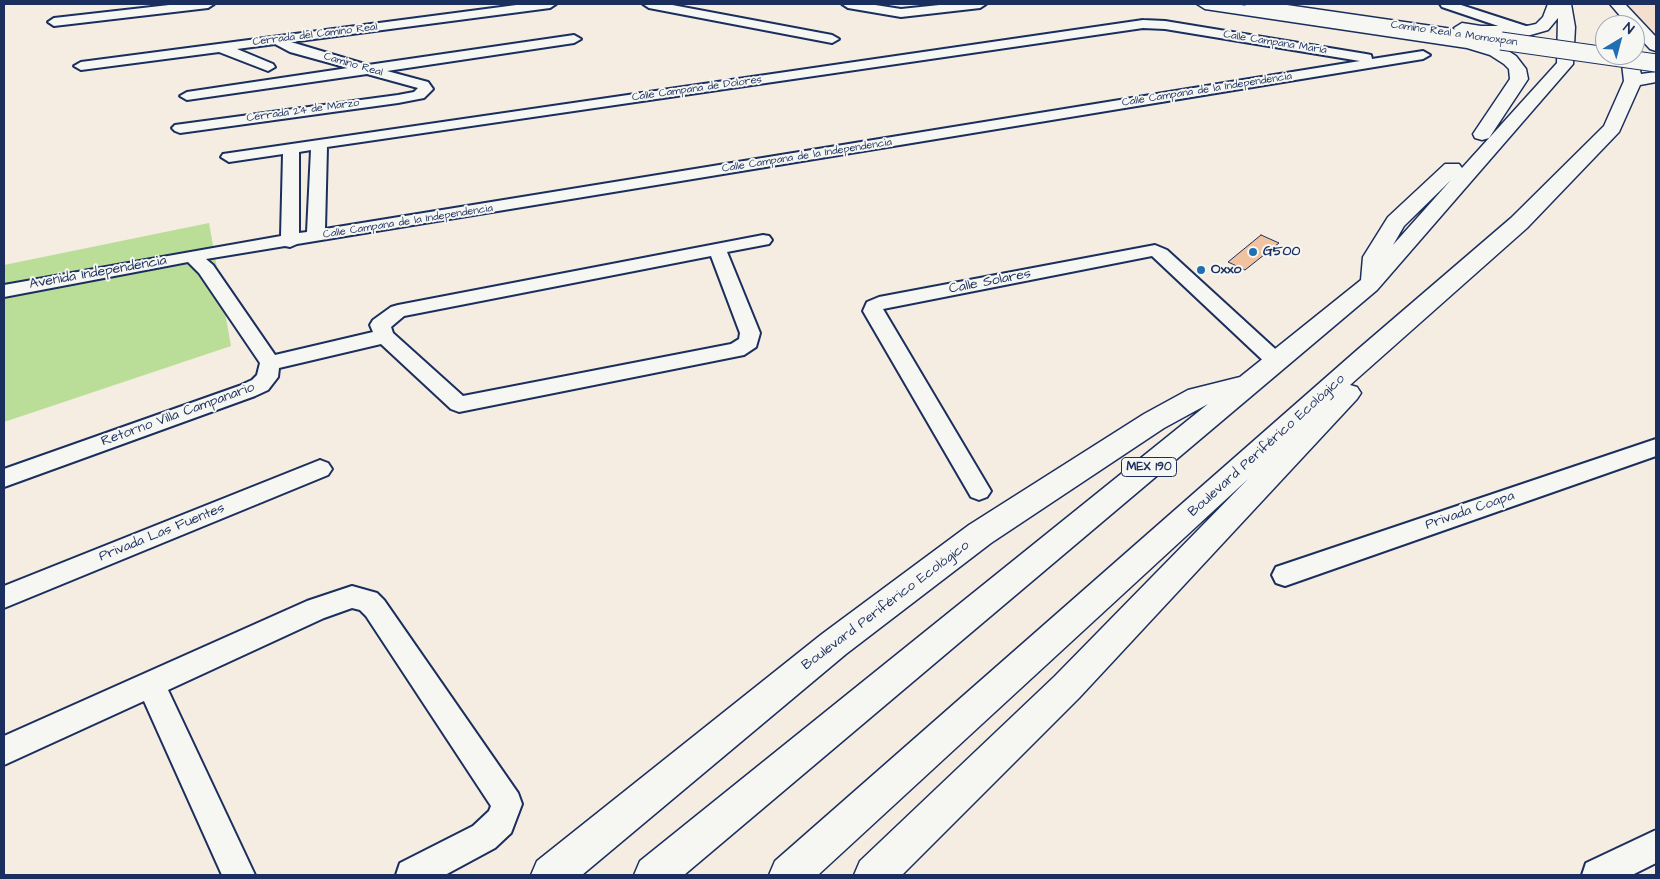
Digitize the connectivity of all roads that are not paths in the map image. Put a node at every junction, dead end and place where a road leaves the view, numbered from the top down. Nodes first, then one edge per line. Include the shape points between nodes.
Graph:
1 (208, 4) edge
2 (550, 4) edge
3 (649, 4) edge
4 (848, 4) edge
5 (980, 4) edge
6 (1205, 4) edge
7 (1251, 4) edge
8 (1296, 4) edge
9 (1446, 4) edge
10 (1555, 4) edge
11 (1563, 4) edge
12 (1617, 4) edge
13 (424, 20) junction
14 (54, 22) dead end
15 (1165, 25) joint
16 (1527, 31) junction
17 (425, 35) dead end
18 (399, 38) dead end
19 (574, 39) dead end
20 (832, 39) dead end
21 (277, 40) junction
22 (1656, 46) edge
23 (221, 47) junction
24 (301, 51) junction
25 (1422, 55) dead end
26 (1385, 61) junction
27 (1656, 63) edge
28 (81, 66) dead end
29 (268, 67) dead end
30 (366, 69) junction
31 (1640, 71) edge
32 (424, 92) joint
33 (187, 96) dead end
34 (180, 128) dead end
35 (319, 145) junction
36 (291, 149) junction
37 (229, 157) dead end
38 (316, 237) junction
39 (764, 240) dead end
40 (290, 242) junction
41 (717, 250) junction
42 (192, 256) junction
43 (1370, 285) junction
44 (4, 291) edge
45 (385, 336) junction
46 (1365, 357) junction
47 (1277, 362) junction
48 (270, 363) junction
49 (1251, 384) junction
50 (1656, 447) edge
51 (320, 468) dead end
52 (4, 478) edge
53 (979, 491) dead end
54 (1284, 575) dead end
55 (4, 597) edge
56 (151, 685) junction
57 (4, 752) edge
58 (1656, 846) edge
59 (238, 875) edge
60 (412, 875) edge
61 (550, 875) edge
62 (654, 875) edge
63 (790, 875) edge
64 (874, 875) edge
65 (1598, 875) edge

1 - 14 street
2 - 13 street, Cerrada del Camino Real
3 - 20 street
4 - 5 street via 901,13
6 - 43 main road via 1469,43 1502,54 1517,69 1518,83 1480,136 1384,238 1374,257
7 - 27 main road, Camino Real a Momoxpan, bridge
8 - 16 main road via 1481,31
9 - 16 street
10 - 16 main road via 1550,18 1542,27
11 - 43 main road, Boulevard Periférico Ecológico / MEX 190 via 1567,26 1565,64
12 - 22 main road
13 - 17 street
13 - 21 street, Cerrada del Camino Real
15 - 26 street, Calle Campana María
15 - 35 street, Calle Campana de Dolores via 1133,25
18 - 24 street
19 - 30 street
21 - 23 street, Cerrada del Camino Real
21 - 24 street, Camino Real
23 - 28 street, Cerrada del Camino Real
23 - 29 street
24 - 30 street, Camino Real
25 - 26 street, Calle Campana de la Independencia
26 - 38 street, Calle Campana de la Independencia
30 - 32 street, Camino Real via 423,85
30 - 33 street
31 - 46 main road, Boulevard Periférico Ecológico via 1612,128 1518,223
32 - 34 street, Cerrada 24 de Marzo via 398,99
35 - 36 street, Calle Campana de Dolores
35 - 38 street
36 - 37 street, Calle Campana de Dolores
36 - 40 street
38 - 40 street, Calle Campana de la Independencia
39 - 41 street
40 - 42 street, Calle Campana de la Independencia
41 - 45 street via 398,311 380,325
41 - 45 street via 750,333 749,342 737,350 459,404
42 - 44 street, Avenida Independencia
42 - 48 street via 206,269
43 - 47 main road, Boulevard Periférico Ecológico / MEX 190
45 - 48 street
46 - 63 main road, Boulevard Periférico Ecológico
46 - 64 main road, Boulevard Periférico Ecológico via 1347,395 1305,440 1067,687
47 - 49 main road, Boulevard Periférico Ecológico / MEX 190
47 - 53 street, Calle Solares via 1155,250 879,303 873,311
48 - 52 street, Retorno Villa Campanario via 267,377 247,392
49 - 61 main road, Boulevard Periférico Ecológico via 1197,397 1118,443 980,534 834,644
49 - 62 main road, Boulevard Periférico Ecológico / MEX 190
50 - 54 street, Privada Coapa
51 - 55 street, Privada Las Fuentes
56 - 57 street
56 - 59 street
56 - 60 street via 316,609 352,597 368,601 507,804 500,822 484,836
58 - 65 street

